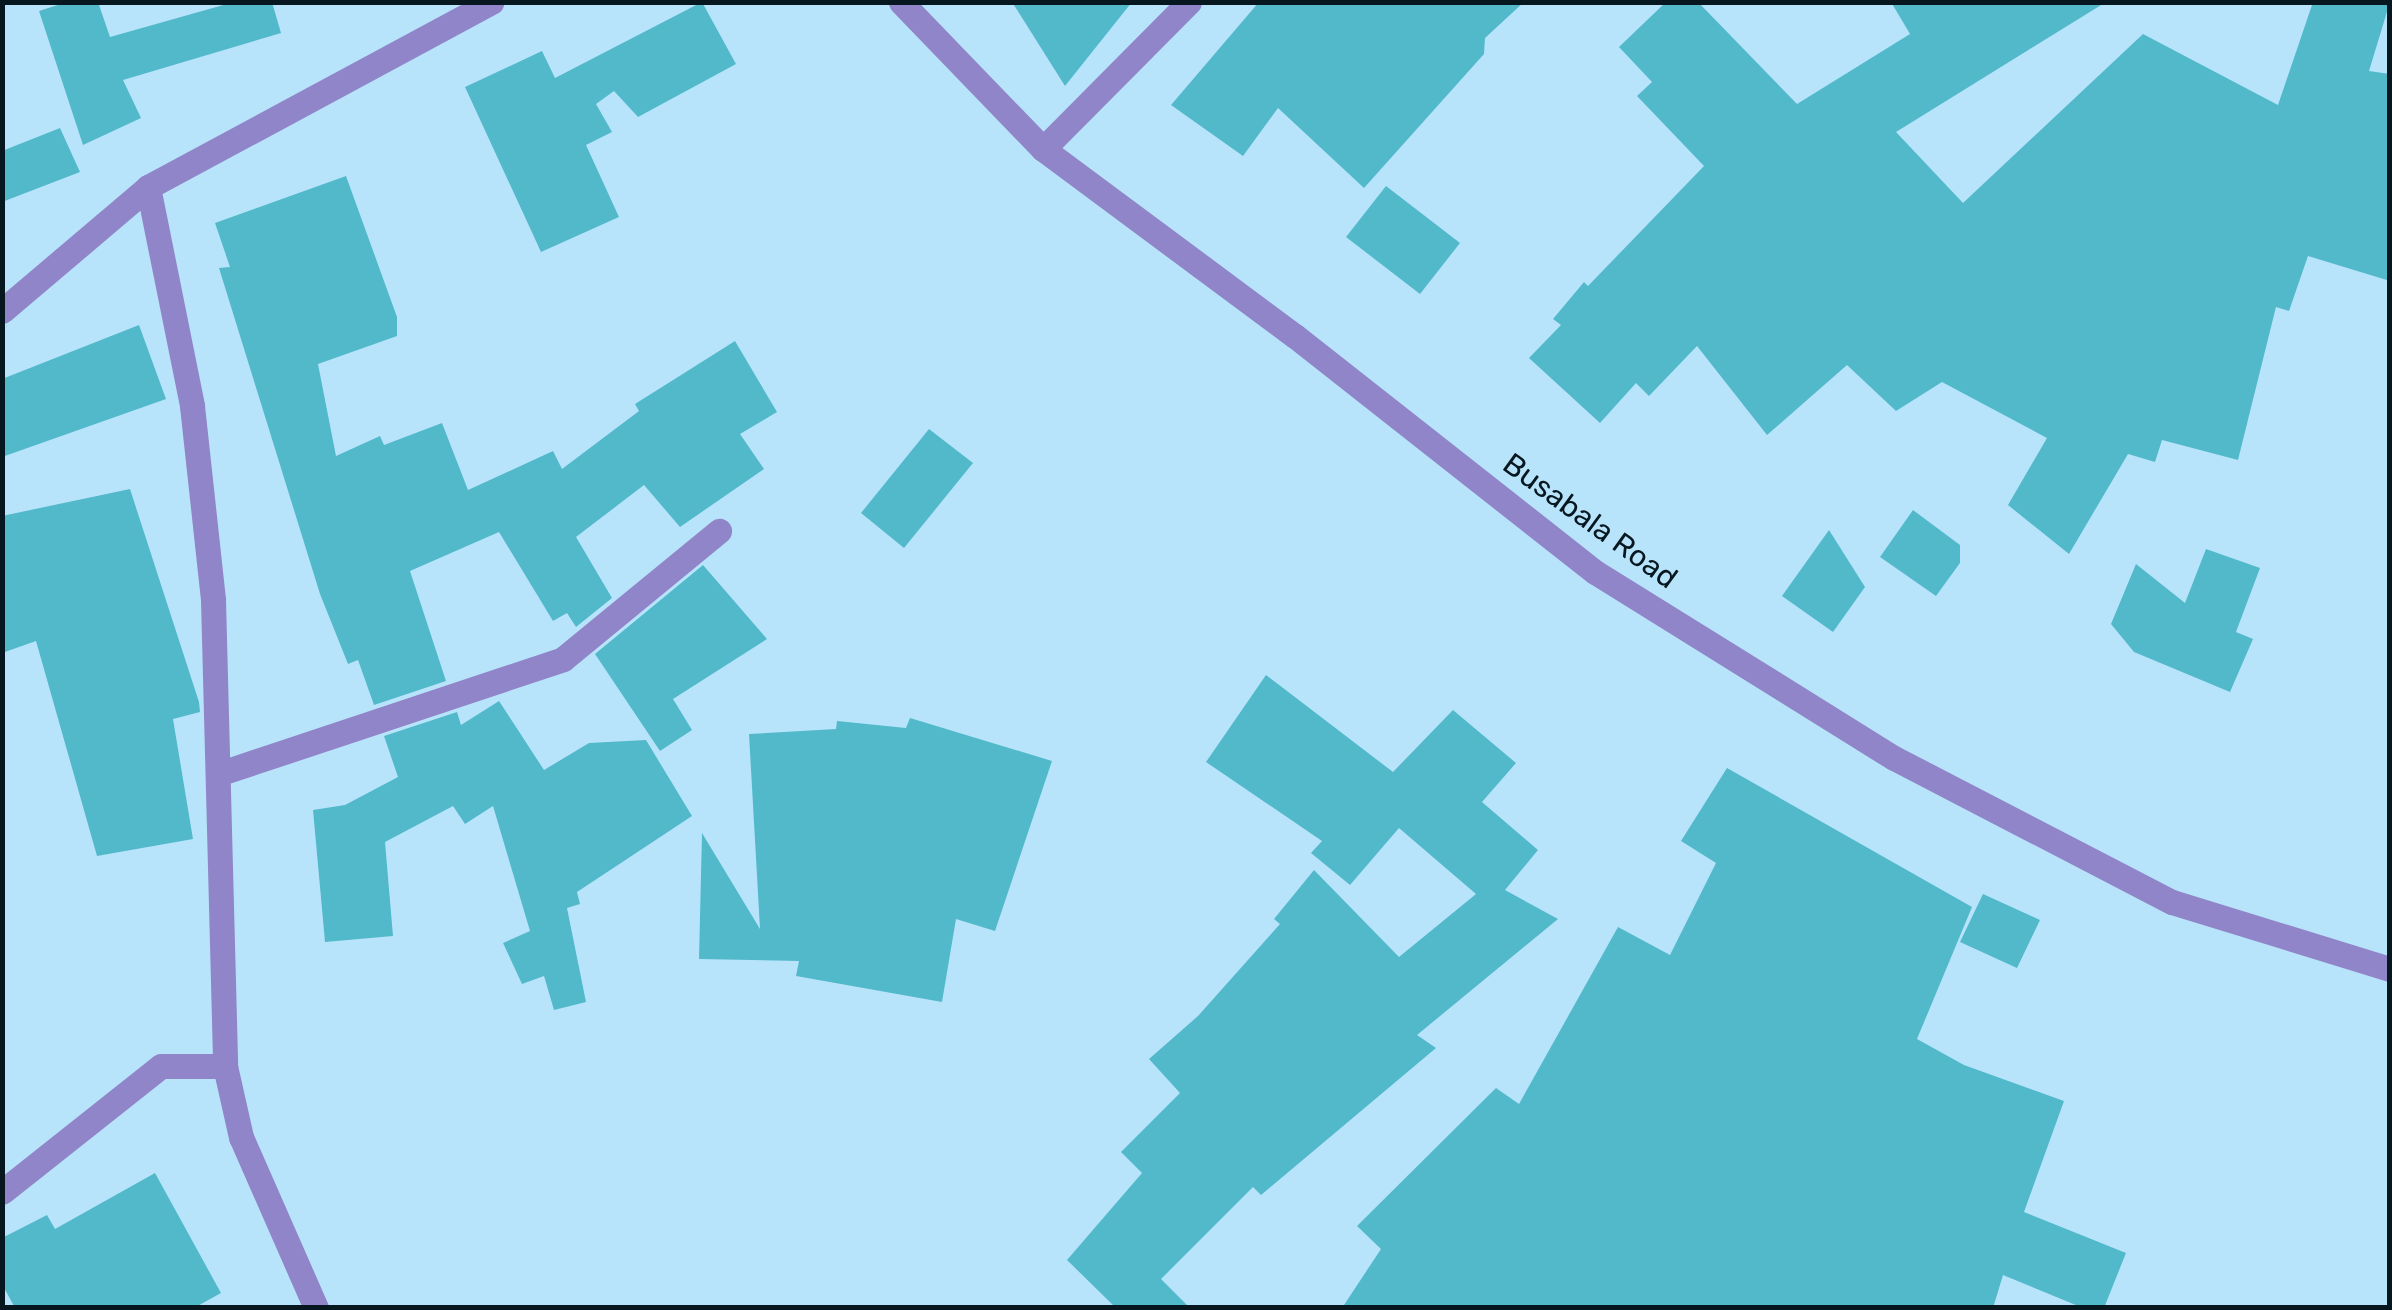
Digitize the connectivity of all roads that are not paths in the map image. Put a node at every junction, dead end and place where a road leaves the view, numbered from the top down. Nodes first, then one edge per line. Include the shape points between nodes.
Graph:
1 (491, 2) edge
2 (901, 2) edge
3 (1189, 2) edge
4 (1043, 149) junction
5 (148, 187) junction
6 (2, 311) edge
7 (719, 531) dead end
8 (222, 774) junction
9 (2390, 970) edge
10 (225, 1066) junction
11 (2, 1192) edge
12 (316, 1308) edge

1 - 5 street
2 - 4 street, Busabala Road
3 - 4 street
4 - 9 street, Busabala Road via 1295,336 1594,572 1894,758 2172,902
5 - 6 street
5 - 8 street via 192,406 213,600
7 - 8 street via 563,659
8 - 10 street
10 - 11 street via 161,1066
10 - 12 street via 241,1136

